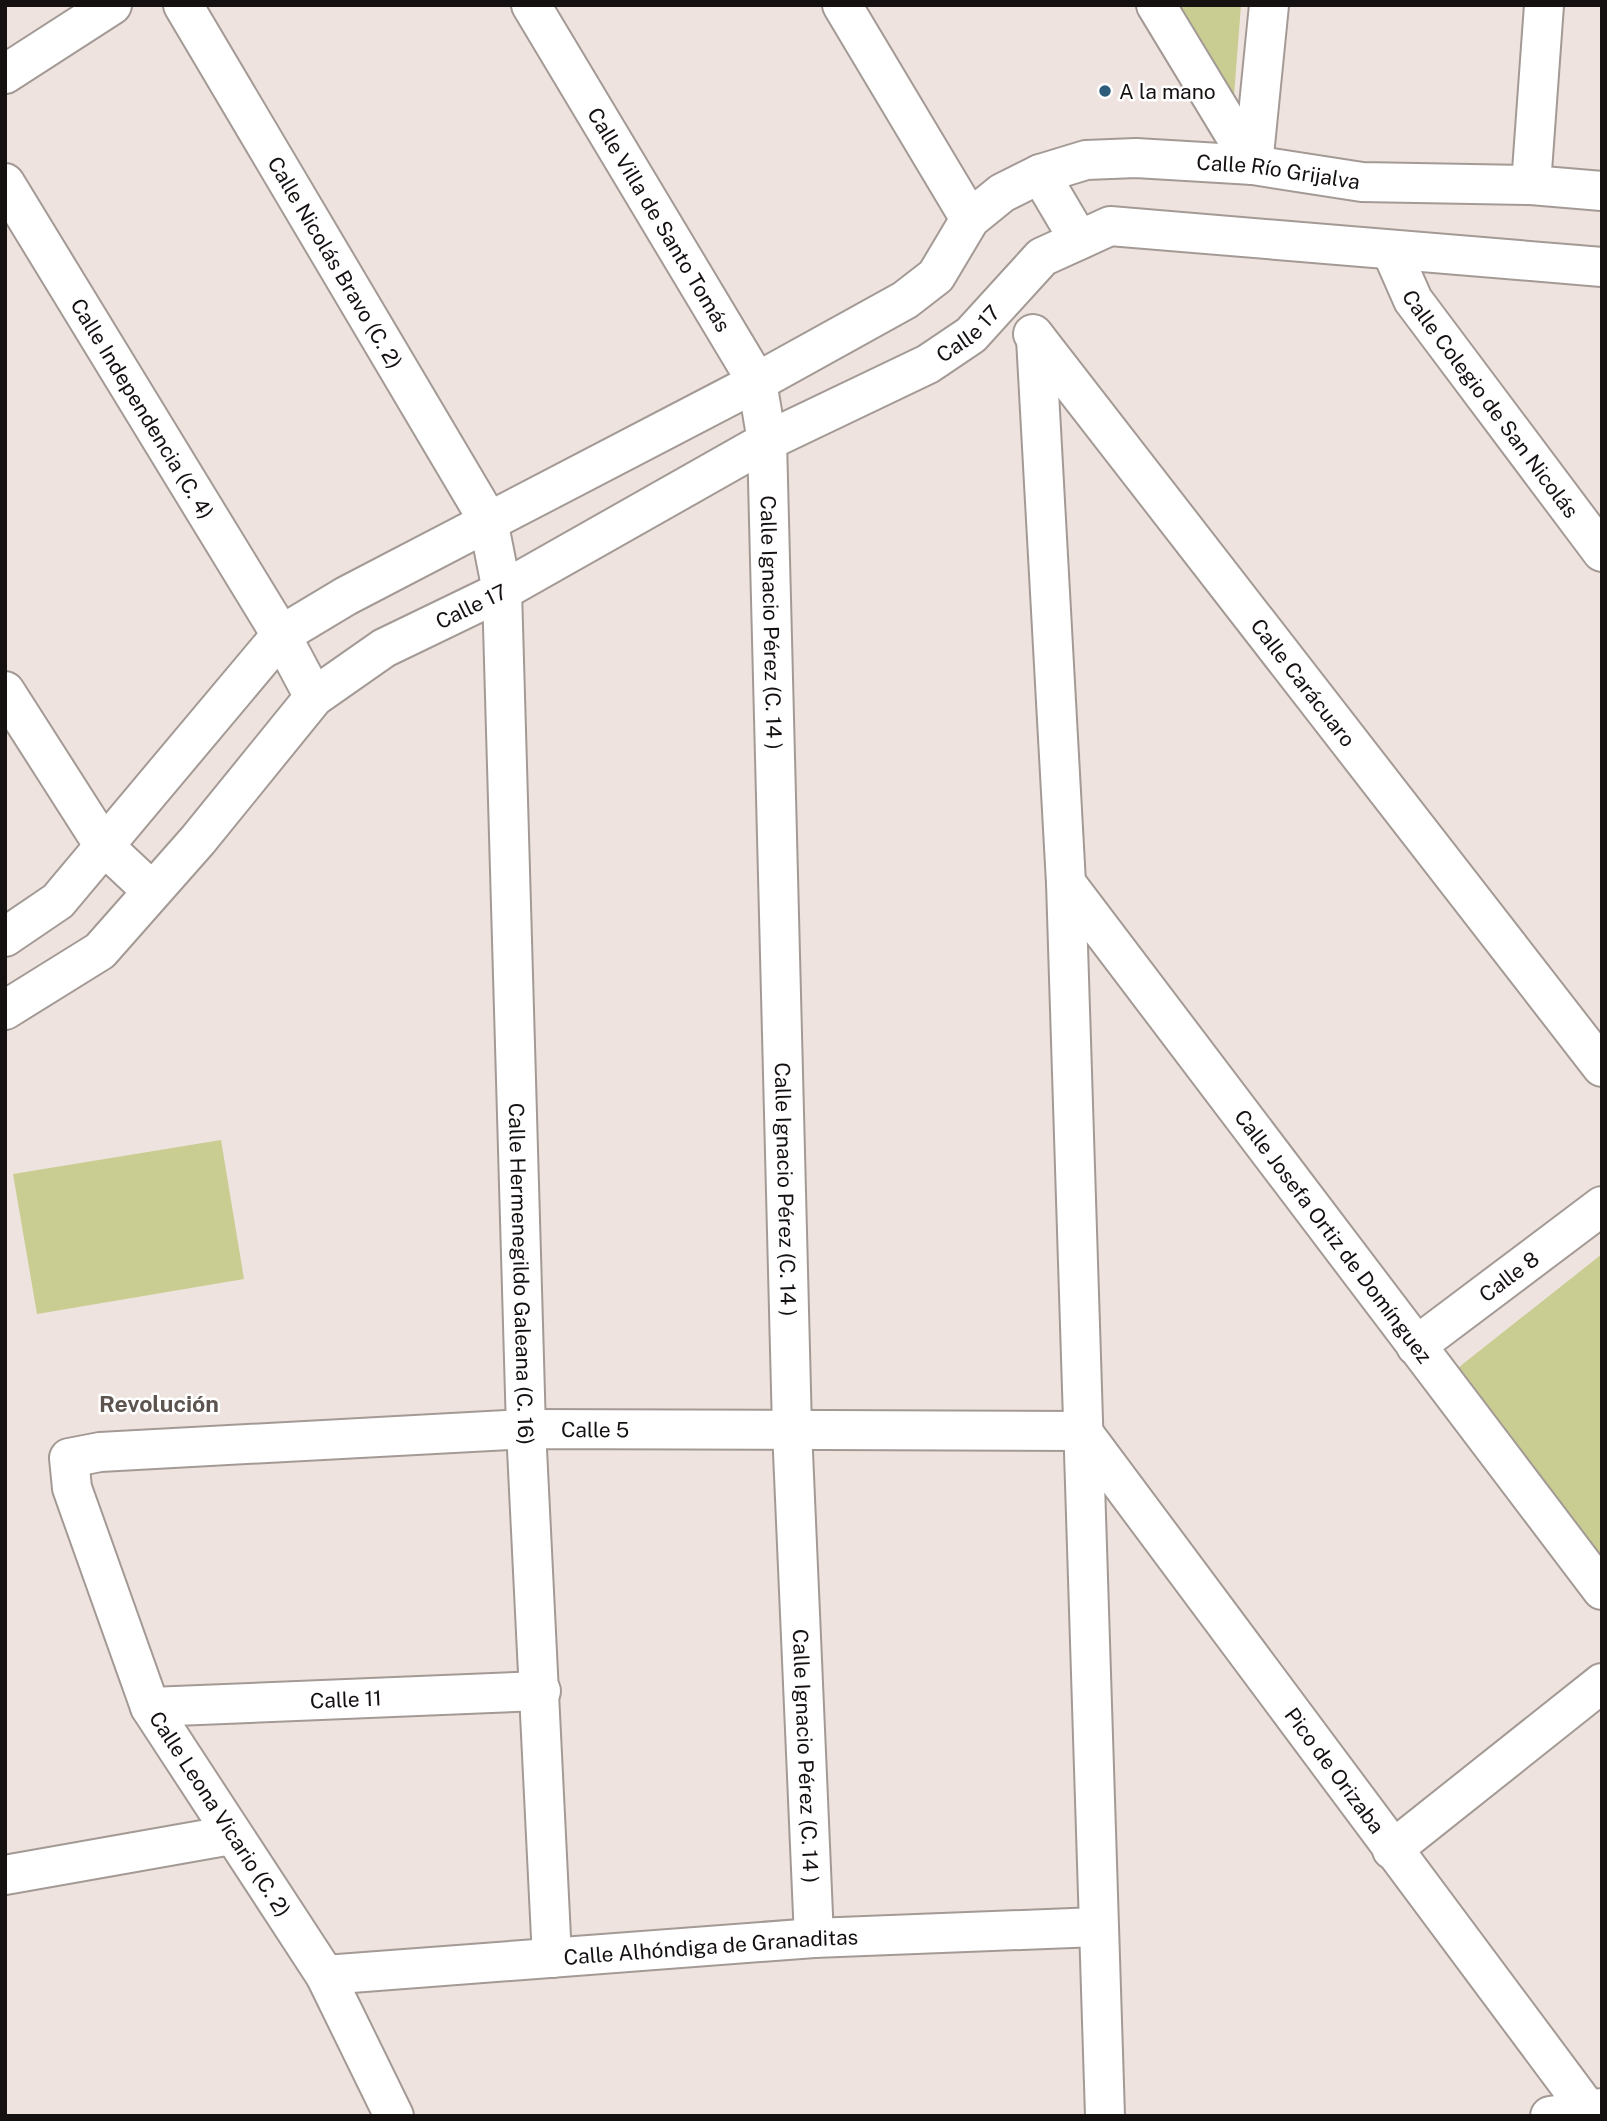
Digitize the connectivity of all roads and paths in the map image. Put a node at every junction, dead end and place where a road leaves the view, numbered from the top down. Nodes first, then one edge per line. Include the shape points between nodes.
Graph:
1 (112, 5) edge
2 (183, 5) edge
3 (531, 5) edge
4 (842, 5) edge
5 (1156, 5) edge
6 (1269, 5) edge
7 (1545, 5) edge
8 (5, 74) edge
9 (1253, 165) junction
10 (1040, 174) junction
11 (5, 183) edge
12 (1531, 185) junction
13 (1602, 191) edge
14 (970, 219) junction
15 (1079, 240) junction
16 (1391, 250) junction
17 (1602, 267) edge
18 (1009, 293) junction
19 (1036, 338) junction
20 (757, 382) junction
21 (767, 441) junction
22 (488, 520) junction
23 (1602, 552) edge
24 (502, 591) junction
25 (281, 635) junction
26 (5, 691) edge
27 (314, 697) junction
28 (104, 846) junction
29 (1066, 883) junction
30 (152, 891) junction
31 (5, 937) edge
32 (5, 1010) edge
33 (1602, 1068) edge
34 (1602, 1206) edge
35 (1416, 1346) junction
36 (792, 1429) junction
37 (526, 1430) junction
38 (1082, 1431) junction
39 (69, 1458) joint
40 (1602, 1590) edge
41 (1602, 1683) edge
42 (541, 1691) junction
43 (150, 1707) junction
44 (231, 1835) junction
45 (1392, 1850) junction
46 (5, 1875) edge
47 (1097, 1927) junction
48 (814, 1938) junction
49 (552, 1958) junction
50 (325, 1975) junction
51 (1595, 2109) edge
52 (394, 2116) edge
53 (1105, 2116) edge
54 (1550, 2116) edge

1 - 8 street
2 - 22 street, Calle Nicolás Bravo (C. 2)
3 - 20 street, Calle Villa de Santo Tomás
4 - 14 street
5 - 9 street
6 - 9 street
7 - 12 street
9 - 10 street, Calle Río Grijalva via 1086,160
9 - 12 street, Calle Río Grijalva via 1362,182
10 - 14 street, Calle Río Grijalva via 1002,193
10 - 15 street
11 - 25 street, Calle Independencia (C. 4)
12 - 13 street, Calle Río Grijalva
14 - 20 street via 936,276 905,300
15 - 16 street via 1110,226
15 - 18 street via 1042,257
16 - 17 street
16 - 23 street, Calle Colegio de San Nicolás via 1413,300
18 - 19 street, Calle Carácuaro
18 - 21 street, Calle 17 via 971,335 928,364
19 - 29 street
19 - 33 street, Calle Carácuaro
20 - 21 street, Calle Villa de Santo Tomás
20 - 22 street
21 - 24 street, Calle 17
21 - 36 street, Calle Ignacio Pérez (C. 14 )
22 - 24 street, Calle Nicolás Bravo (C. 2)
22 - 25 street
24 - 27 street, Calle 17 via 384,648
24 - 37 street, Calle Hermenegildo Galeana (C. 16)
25 - 27 street, Calle Independencia (C. 4)
25 - 28 street
26 - 28 street
27 - 30 street, Calle 17
28 - 30 street
28 - 31 street via 58,901
29 - 35 street, Calle Josefa Ortiz de Domínguez
29 - 38 street
30 - 32 street, Calle 17 via 100,951
34 - 35 street, Calle 8
35 - 40 street, Calle Josefa Ortiz de Domínguez
36 - 37 street, Calle 5
36 - 38 street, Calle 5
36 - 48 street, Calle Ignacio Pérez (C. 14 )
37 - 39 street, Calle 5 via 100,1452
37 - 42 street, Calle Hermenegildo Galeana (C. 16)
38 - 45 street, Pico de Orizaba
38 - 47 street
39 - 43 street, Calle Leona Vicario (C. 2) via 72,1488
41 - 45 street
42 - 43 street, Calle 11
42 - 49 street, Calle Hermenegildo Galeana (C. 16)
43 - 44 street, Calle Leona Vicario (C. 2)
44 - 46 street
44 - 50 street, Calle Leona Vicario (C. 2)
45 - 51 street, Pico de Orizaba
47 - 48 street, Calle Alhóndiga de Granaditas
47 - 53 street
48 - 49 street, Calle Alhóndiga de Granaditas
49 - 50 street, Calle Alhóndiga de Granaditas
50 - 52 street, Calle Leona Vicario (C. 2)
51 - 54 street

